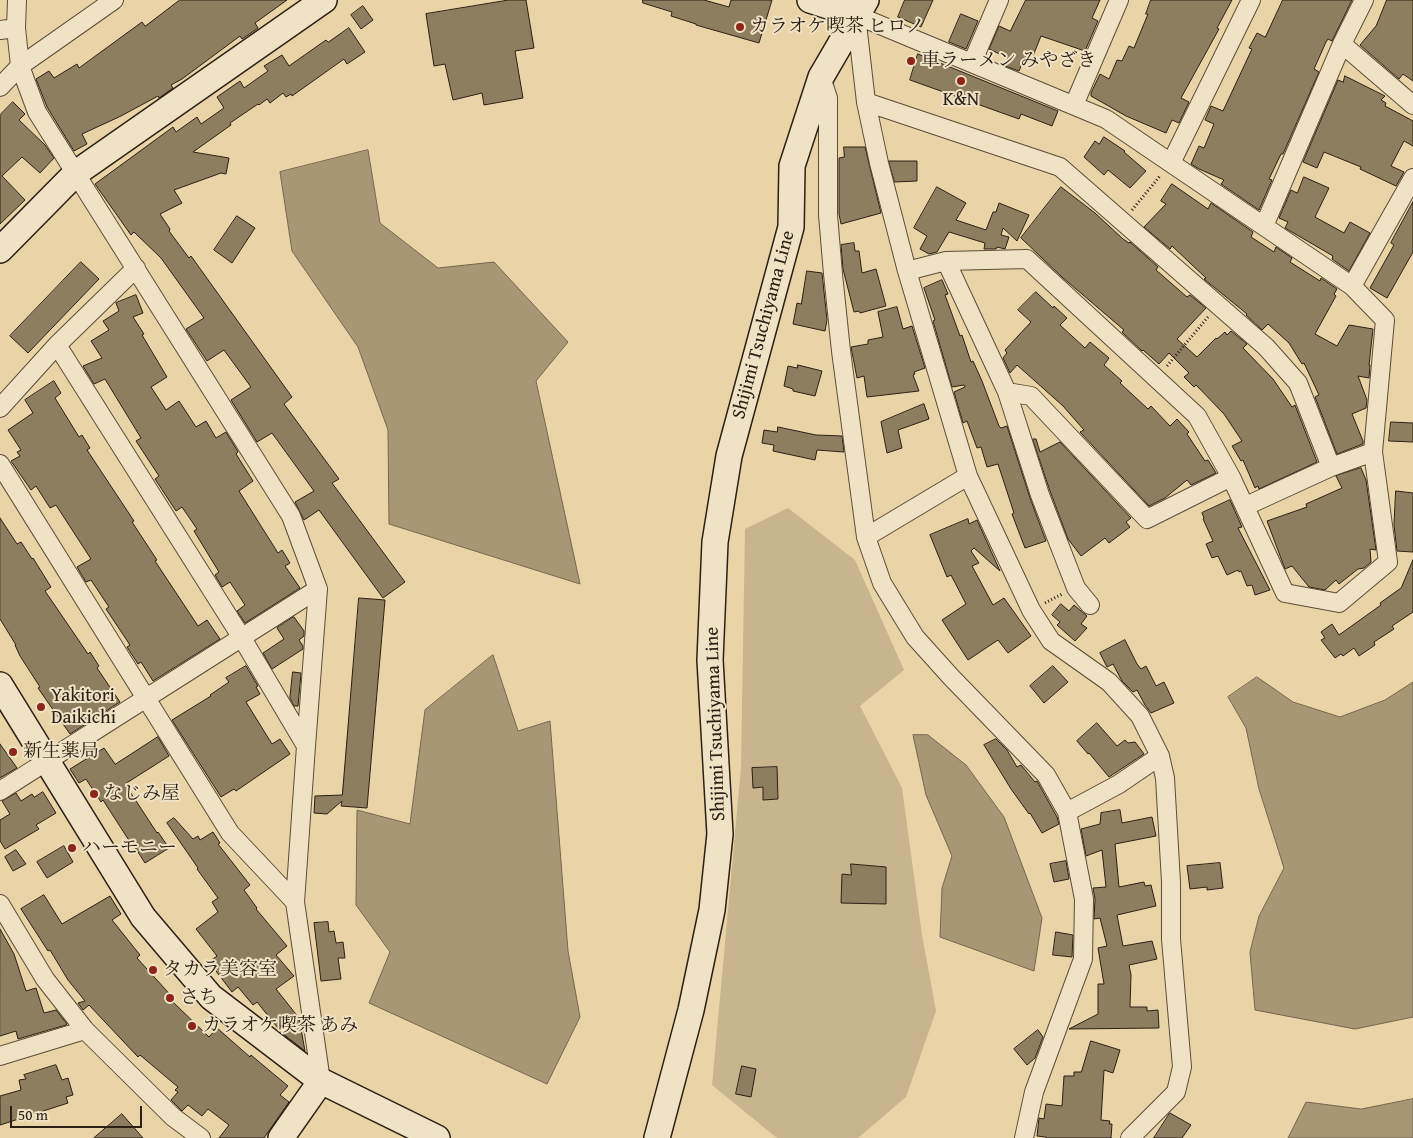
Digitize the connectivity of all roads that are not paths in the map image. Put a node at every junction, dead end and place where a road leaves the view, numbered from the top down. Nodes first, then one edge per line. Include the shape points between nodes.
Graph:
1 (17, 0) edge
2 (114, 0) edge
3 (324, 0) edge
4 (810, 0) edge
5 (999, 0) edge
6 (1118, 0) edge
7 (1251, 0) edge
8 (1364, 0) edge
9 (861, 8) edge
10 (8, 29) edge
11 (1342, 44) junction
12 (972, 63) junction
13 (20, 66) junction
14 (821, 77) junction
15 (0, 87) edge
16 (866, 102) junction
17 (1074, 105) junction
18 (1413, 105) edge
19 (1171, 163) junction
20 (76, 174) junction
21 (1413, 178) edge
22 (1264, 226) junction
23 (0, 250) edge
24 (946, 261) junction
25 (136, 268) junction
26 (907, 271) junction
27 (1352, 286) junction
28 (57, 345) junction
29 (1007, 392) junction
30 (0, 408) edge
31 (1373, 452) junction
32 (0, 464) edge
33 (1331, 467) junction
34 (968, 476) junction
35 (1231, 477) junction
36 (1246, 506) junction
37 (866, 536) junction
38 (318, 589) junction
39 (1090, 605) dead end
40 (242, 638) junction
41 (0, 685) edge
42 (147, 698) junction
43 (306, 746) junction
44 (1160, 756) junction
45 (47, 762) junction
46 (0, 791) edge
47 (1067, 812) junction
48 (296, 902) junction
49 (2, 912) edge
50 (85, 1030) junction
51 (0, 1056) edge
52 (321, 1081) junction
53 (201, 1138) edge
54 (280, 1138) edge
55 (436, 1138) edge
56 (657, 1138) edge
57 (1024, 1138) edge
58 (1130, 1138) edge

1 - 10 street
2 - 13 street
3 - 20 street
4 - 9 street
5 - 12 street
6 - 17 street
7 - 19 street
8 - 11 street
9 - 12 street
9 - 14 street, Shijimi Tsuchiyama Line
9 - 16 street
10 - 13 street
11 - 18 street
11 - 22 street
12 - 17 street
13 - 15 street
13 - 20 street via 37,112
14 - 37 street via 828,98 828,215 833,274
14 - 56 street, Shijimi Tsuchiyama Line via 792,166 791,227 729,456 715,542 710,660 720,834 712,910 691,1010
16 - 26 street
16 - 33 street via 1060,167 1266,347 1298,383
17 - 19 street via 1106,119
19 - 22 street
20 - 23 street
20 - 25 street
21 - 27 street
22 - 27 street
24 - 26 street
24 - 29 street
24 - 35 street via 1027,259 1197,416
25 - 28 street
25 - 38 street via 291,516
26 - 34 street
27 - 31 street via 1385,320
28 - 30 street
28 - 40 street
29 - 35 street via 1031,396 1147,519
29 - 39 street via 1040,495 1076,588
31 - 33 street
31 - 36 street via 1388,562 1339,603 1285,593
32 - 42 street
33 - 36 street
34 - 37 street
34 - 44 street via 1031,610 1051,640 1109,682 1140,716
35 - 36 street
37 - 47 street via 882,583 915,637 1046,775
38 - 40 street
38 - 43 street
40 - 42 street
40 - 43 street
41 - 45 street
42 - 45 street
42 - 48 street via 230,833
43 - 48 street
44 - 47 street via 1119,784
44 - 58 street via 1165,778 1171,939 1182,1067 1176,1092
45 - 46 street
45 - 52 street via 144,917 211,997
47 - 57 street via 1084,899 1083,959 1034,1092
48 - 52 street
49 - 50 street via 45,979
50 - 51 street
50 - 53 street via 173,1117
52 - 54 street
52 - 55 street

